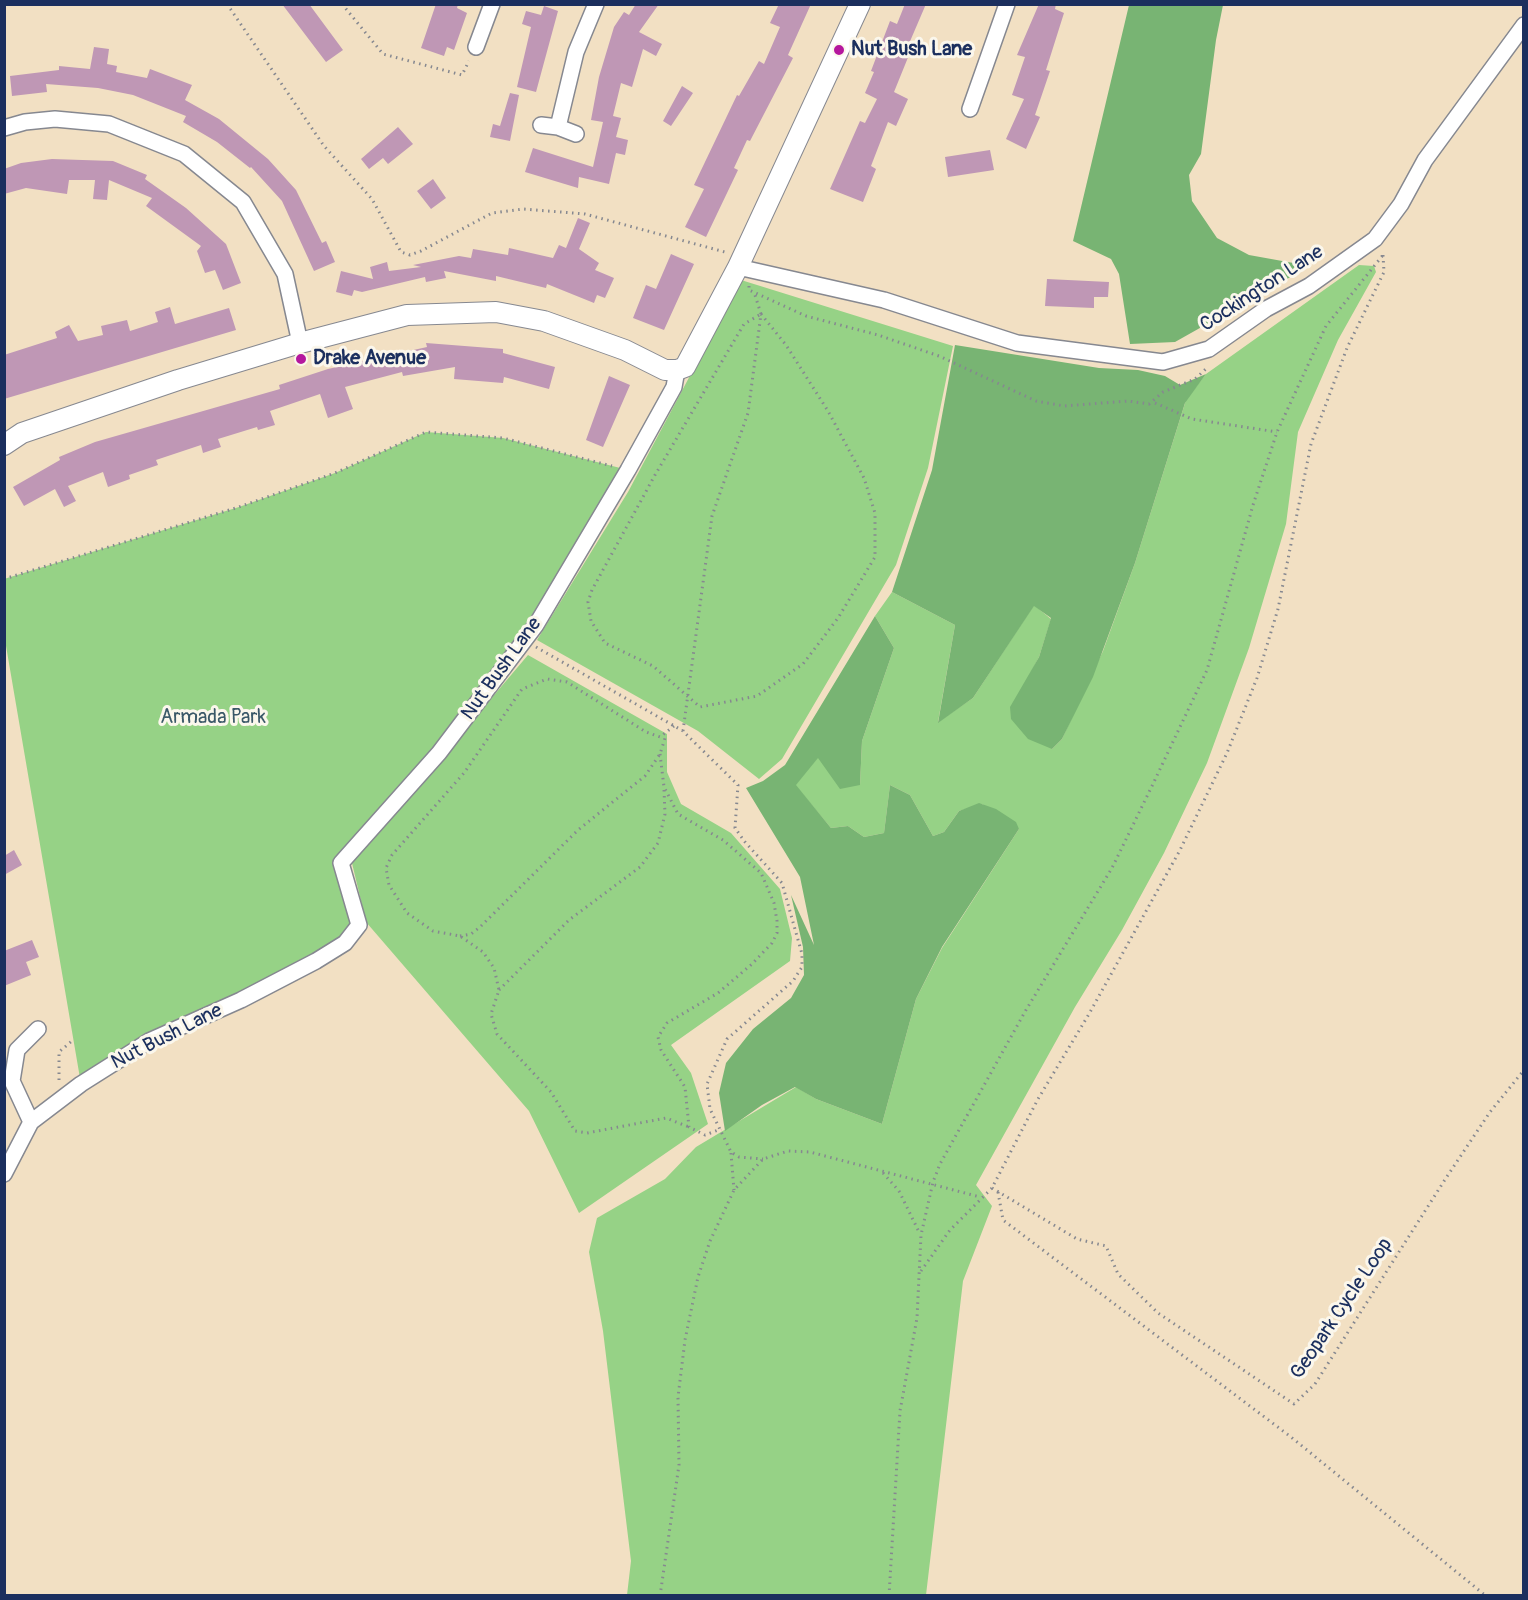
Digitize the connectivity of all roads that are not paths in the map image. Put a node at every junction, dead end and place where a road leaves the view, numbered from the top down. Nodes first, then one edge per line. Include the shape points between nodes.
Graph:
1 (492, 4) edge
2 (860, 4) edge
3 (1007, 4) edge
4 (590, 7) edge
5 (1524, 26) edge
6 (476, 47) road end
7 (970, 109) dead end
8 (541, 126) dead end
9 (558, 127) junction
10 (4, 128) edge
11 (576, 134) dead end
12 (742, 264) junction
13 (300, 343) junction
14 (677, 370) junction
15 (4, 446) edge
16 (38, 1029) dead end
17 (31, 1122) junction
18 (4, 1174) edge

1 - 6 street
2 - 12 street, Nut Bush Lane
3 - 7 street
4 - 9 street
5 - 12 street, Cockington Lane via 1425,160 1401,204 1375,239 1209,349 1163,362 1017,343 884,300
8 - 9 street
9 - 11 street
10 - 13 street via 55,119 109,124 184,154 243,202 285,274
12 - 14 street, Nut Bush Lane via 685,367
13 - 14 street via 407,315 496,312 544,321 625,350 664,370
13 - 15 street via 33,430
14 - 17 street, Nut Bush Lane via 674,387 628,470 525,641 439,753 341,863 359,925 345,943 241,1000 149,1041 81,1084
16 - 17 street via 17,1050 12,1081
17 - 18 street, Nut Bush Lane

